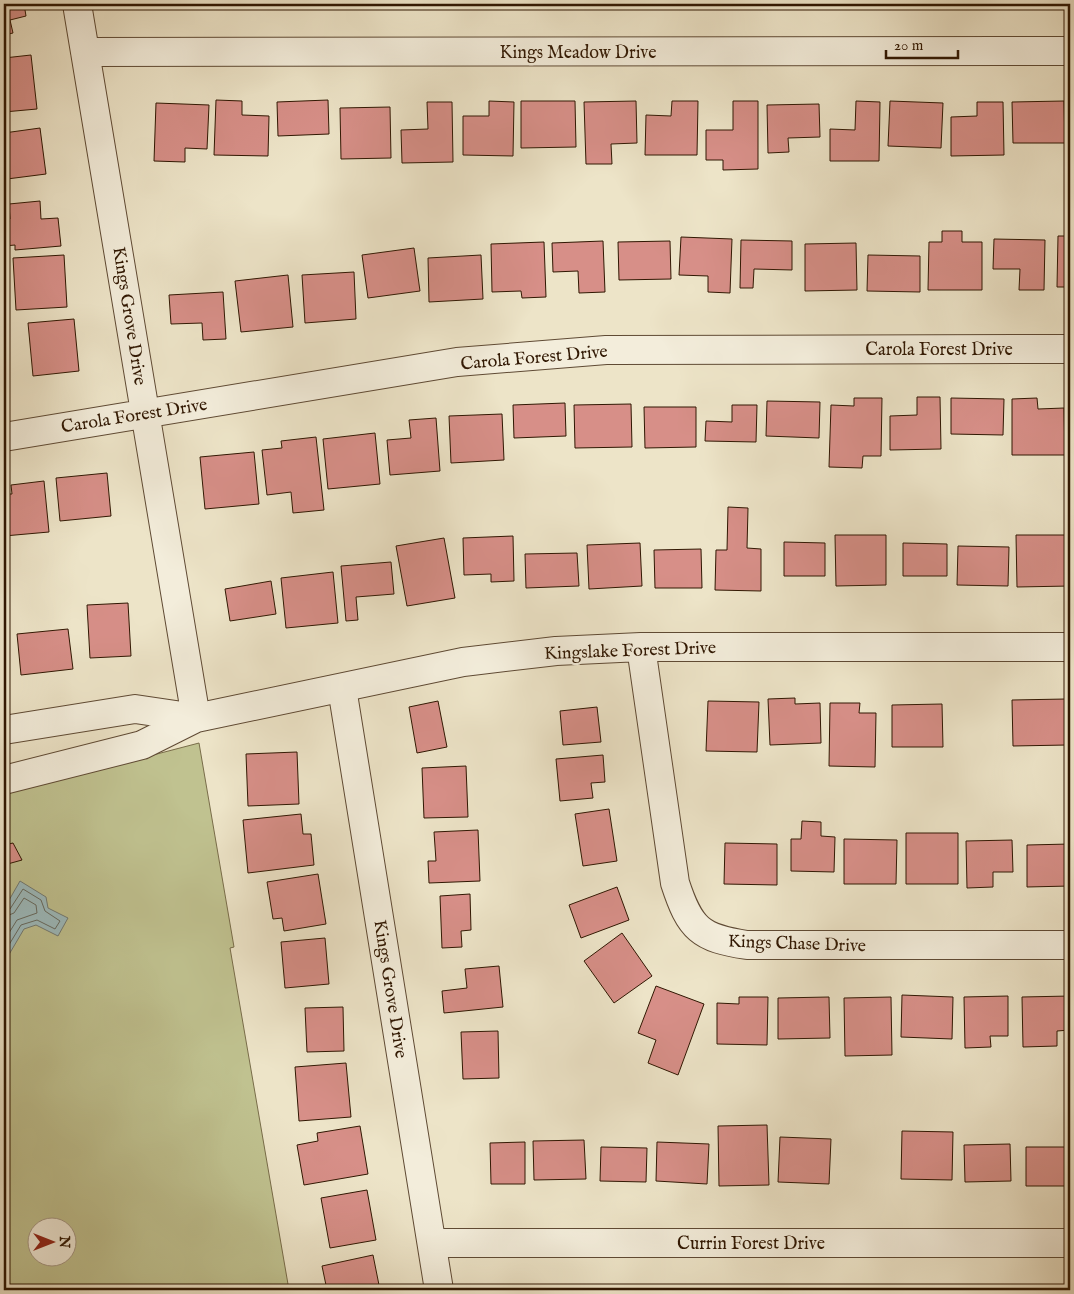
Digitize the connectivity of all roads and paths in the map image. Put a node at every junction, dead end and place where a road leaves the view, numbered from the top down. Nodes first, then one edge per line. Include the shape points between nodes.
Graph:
1 (77, 4) edge
2 (1070, 51) edge
3 (86, 52) junction
4 (1070, 349) edge
5 (144, 412) junction
6 (4, 437) edge
7 (640, 647) junction
8 (1070, 647) edge
9 (342, 688) junction
10 (196, 718) junction
11 (4, 730) edge
12 (4, 780) edge
13 (1070, 945) edge
14 (432, 1243) junction
15 (1070, 1243) edge
16 (439, 1290) edge

1 - 3 street, Kings Grove Drive
2 - 3 street, Kings Meadow Drive
3 - 5 street, Kings Grove Drive
4 - 5 street, Carola Forest Drive via 606,350 457,362
5 - 6 street, Carola Forest Drive
5 - 10 street, Kings Grove Drive
7 - 8 street, Kingslake Forest Drive
7 - 9 street, Kingslake Forest Drive via 556,651 464,662
7 - 13 street, Kings Chase Drive via 675,883 684,910 700,931 716,940 747,945
9 - 10 street, Kingslake Forest Drive
9 - 14 street, Kings Grove Drive
10 - 11 street, Kingslake Forest Drive via 135,709
10 - 12 street, Kingslake Forest Drive via 142,745
14 - 15 street, Currin Forest Drive
14 - 16 street, Kings Grove Drive

